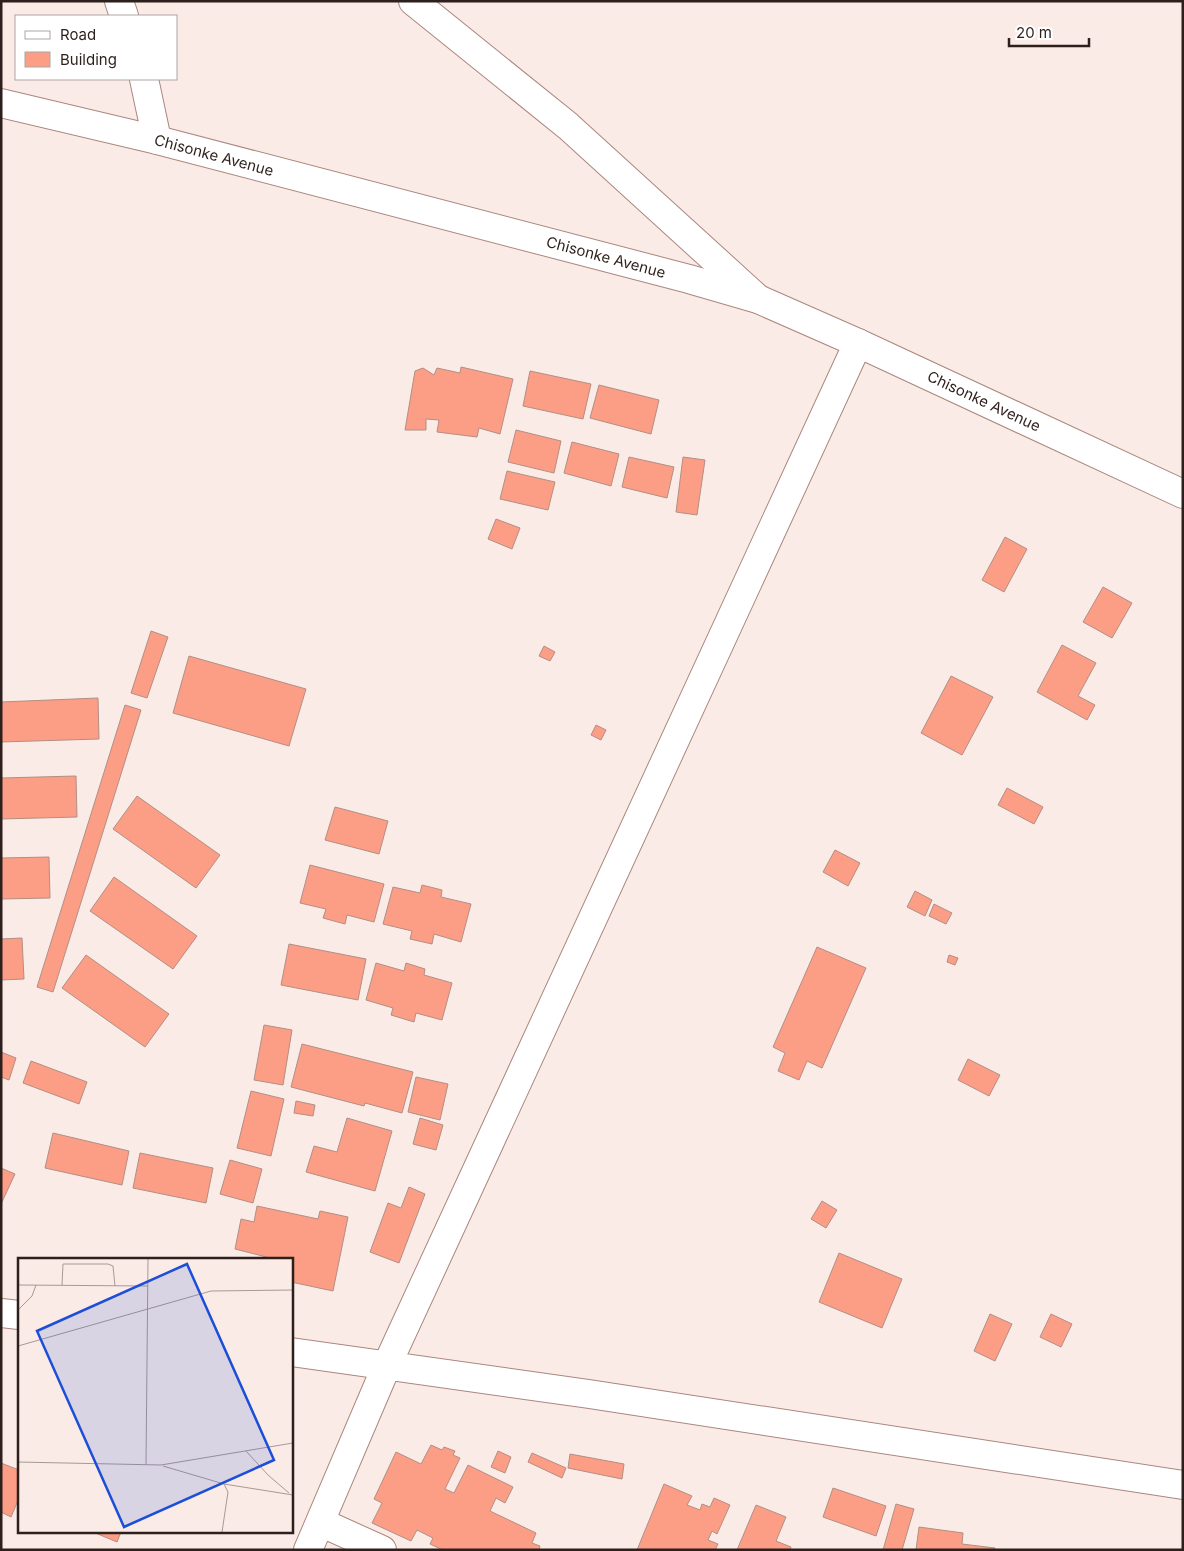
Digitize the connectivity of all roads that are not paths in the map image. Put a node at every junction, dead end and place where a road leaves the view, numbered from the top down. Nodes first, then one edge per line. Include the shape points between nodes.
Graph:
1 (119, 1) edge
2 (413, 1) edge
3 (124, 15) edge
4 (144, 80) edge
5 (1, 103) edge
6 (156, 140) junction
7 (758, 299) junction
8 (858, 343) junction
9 (1183, 494) edge
10 (1, 1313) edge
11 (18, 1315) edge
12 (292, 1352) edge
13 (387, 1365) junction
14 (1183, 1485) edge
15 (320, 1522) junction
16 (308, 1550) edge
17 (382, 1550) edge

1 - 3 street
2 - 7 street via 568,126
4 - 6 street
5 - 6 street, Chisonke Avenue
6 - 7 street, Chisonke Avenue
7 - 8 street, Chisonke Avenue
8 - 9 street, Chisonke Avenue
8 - 13 street
10 - 11 street
12 - 13 street
13 - 14 street
13 - 15 street
15 - 16 street
15 - 17 street

